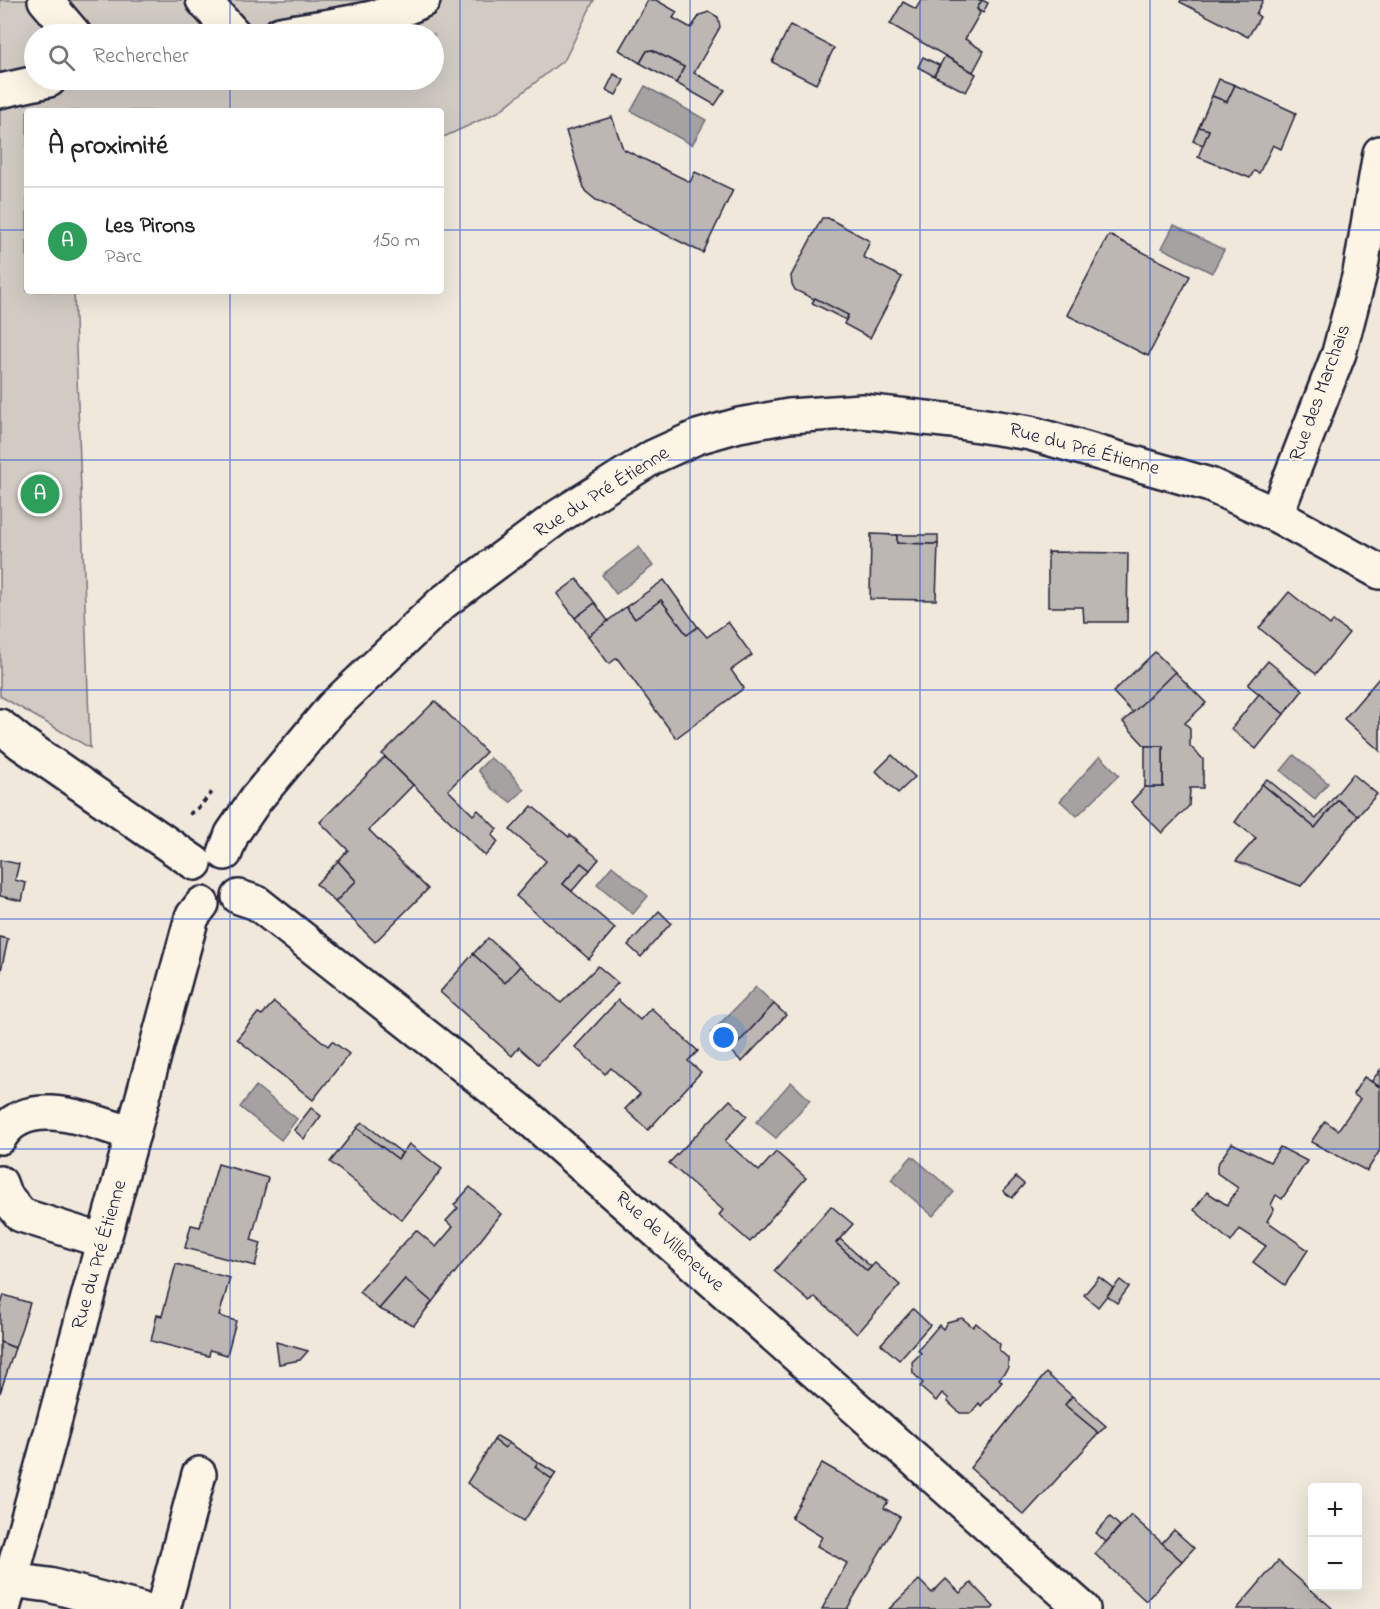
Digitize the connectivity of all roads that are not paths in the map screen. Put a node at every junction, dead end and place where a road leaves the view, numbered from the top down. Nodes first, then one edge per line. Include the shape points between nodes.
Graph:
1 (45, 0) edge
2 (203, 0) edge
3 (423, 0) edge
4 (374, 8) edge
5 (65, 24) edge
6 (225, 24) edge
7 (316, 24) edge
8 (24, 86) edge
9 (0, 91) edge
10 (1380, 153) edge
11 (1276, 515) junction
12 (1380, 572) edge
13 (0, 726) edge
14 (225, 853) junction
15 (195, 863) junction
16 (239, 897) junction
17 (202, 904) junction
18 (133, 1134) junction
19 (0, 1137) edge
20 (3, 1202) edge
21 (103, 1241) junction
22 (199, 1474) dead end
23 (7, 1594) edge
24 (140, 1609) edge
25 (163, 1609) edge
26 (1083, 1609) edge

1 - 5 street
2 - 6 street
3 - 4 street via 410,8
4 - 7 street
8 - 9 street
10 - 11 street, Rue des Marchais via 1360,273 1339,353
11 - 12 street
11 - 14 street, Rue du Pré Étienne via 1199,481 1030,433 953,421 862,411 789,416 697,437 653,457 559,516 442,603 332,708 256,799 232,834
13 - 15 street
14 - 15 street via 207,854
14 - 16 street via 240,863 244,872
15 - 17 street via 189,885
16 - 17 street via 224,907
16 - 26 street, Rue de Villeneuve via 257,903 521,1111
17 - 18 street, Rue du Pré Étienne via 192,917
18 - 19 street via 44,1111 19,1119
18 - 21 street, Rue du Pré Étienne
20 - 21 street via 21,1215
21 - 23 street, Rue du Pré Étienne
22 - 25 street
23 - 24 street via 49,1585

